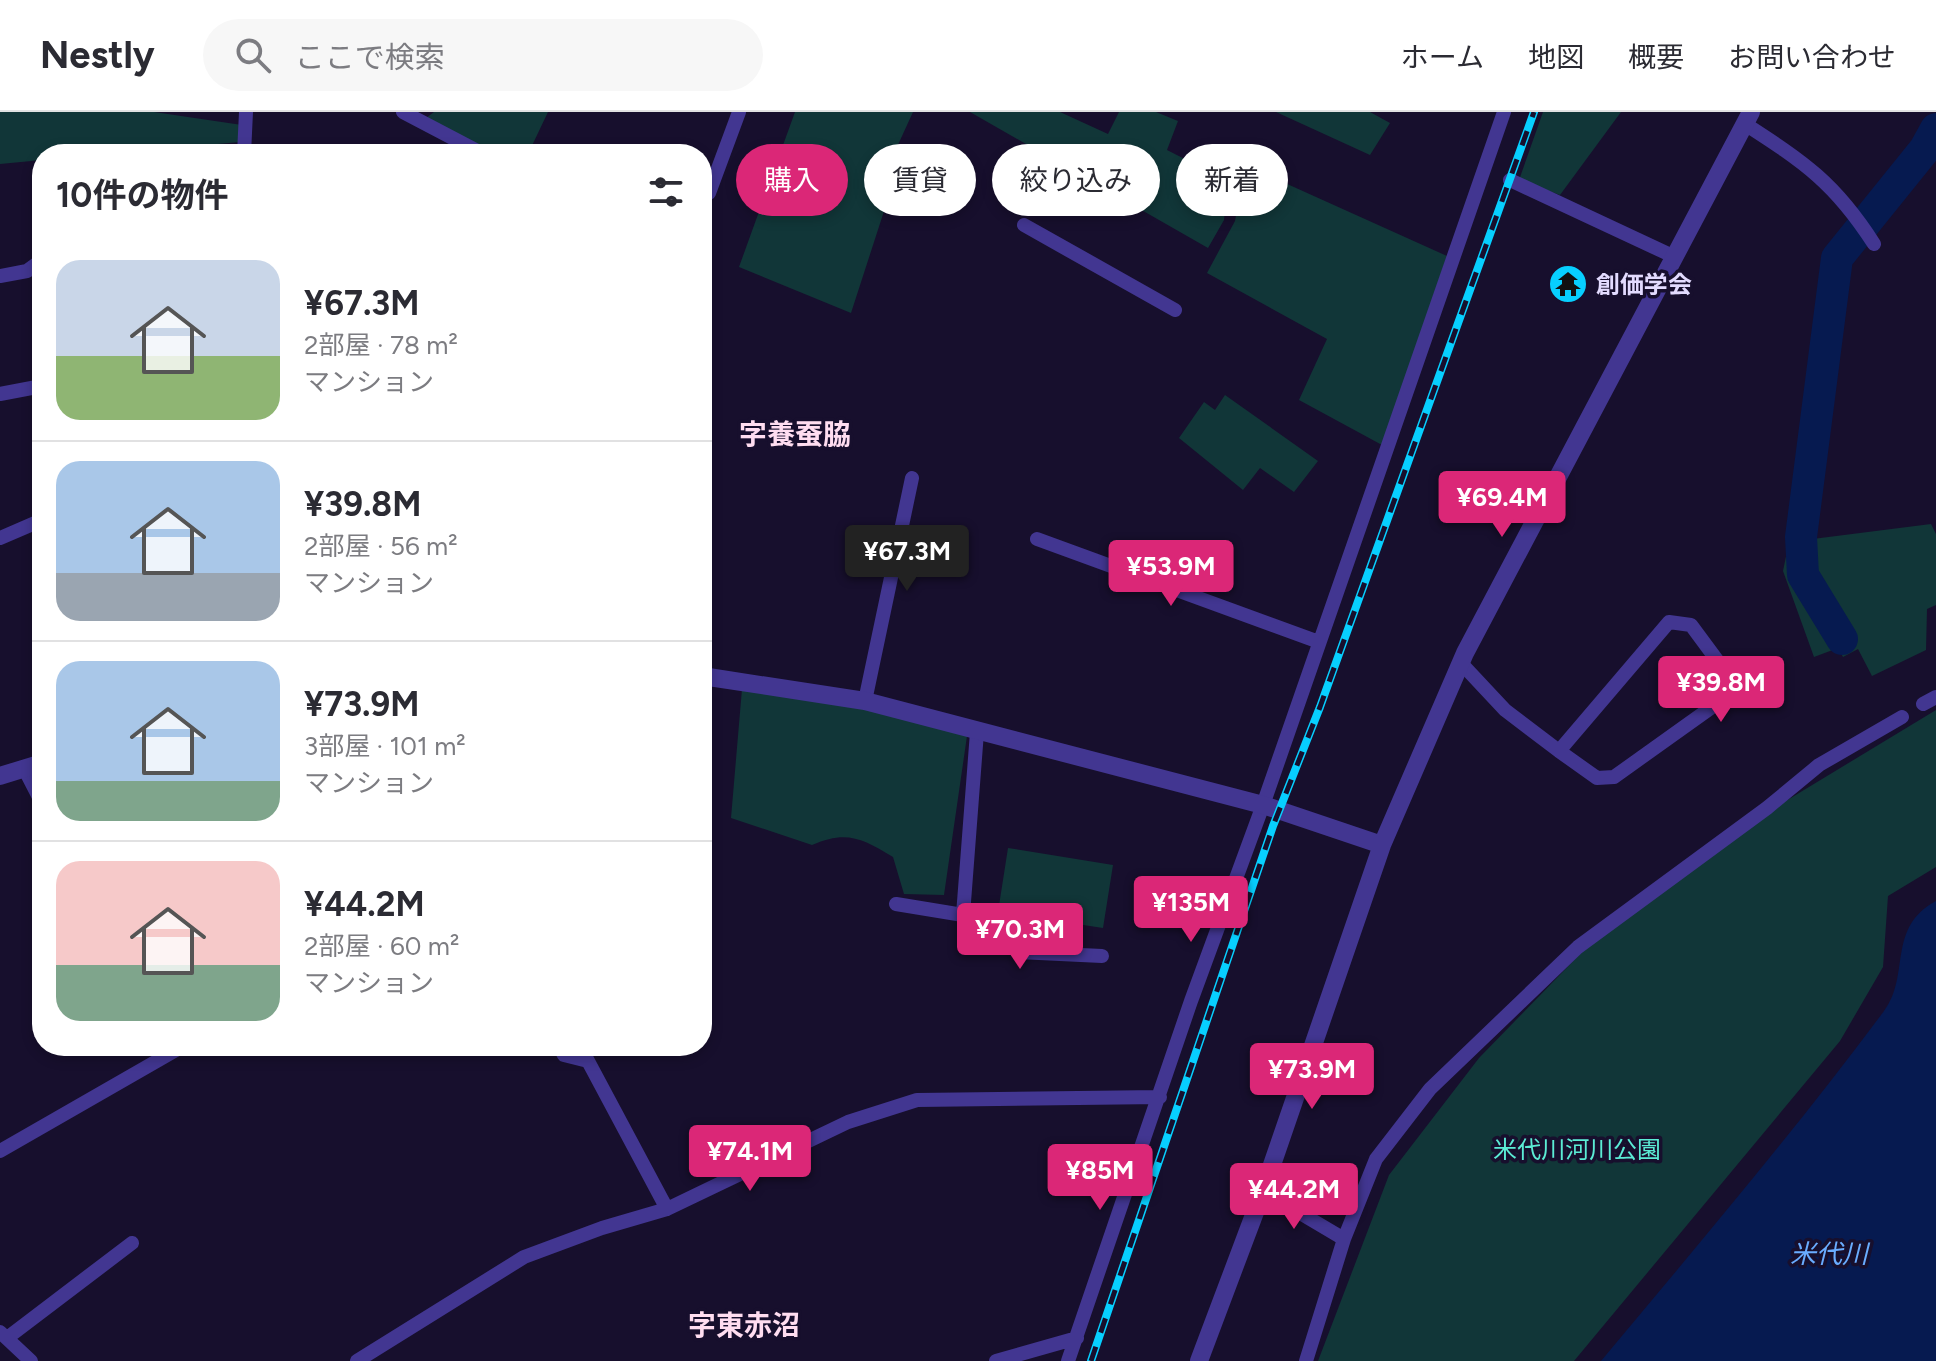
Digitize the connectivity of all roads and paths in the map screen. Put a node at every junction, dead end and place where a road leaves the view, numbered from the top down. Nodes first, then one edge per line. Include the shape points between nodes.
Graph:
1 (246, 112) edge
2 (739, 112) edge
3 (1504, 112) edge
4 (409, 113) edge
5 (1748, 118) edge
6 (244, 144) edge
7 (465, 144) edge
8 (1510, 180) dead end
9 (712, 185) edge
10 (1024, 225) dead end
11 (1874, 244) dead end
12 (1675, 257) junction
13 (32, 267) edge
14 (0, 276) edge
15 (1175, 310) dead end
16 (32, 388) edge
17 (0, 394) edge
18 (912, 478) dead end
19 (32, 524) edge
20 (0, 538) edge
21 (1037, 539) dead end
22 (1319, 642) junction
23 (1461, 663) junction
24 (712, 678) edge
25 (865, 701) junction
26 (1902, 717) dead end
27 (977, 732) junction
28 (1559, 751) junction
29 (32, 766) edge
30 (0, 776) edge
31 (1263, 805) junction
32 (1382, 845) junction
33 (896, 904) dead end
34 (963, 915) junction
35 (1102, 956) dead end
36 (166, 1056) edge
37 (568, 1056) edge
38 (585, 1056) edge
39 (588, 1061) junction
40 (1160, 1097) junction
41 (0, 1151) edge
42 (1263, 1191) junction
43 (667, 1209) junction
44 (1344, 1239) junction
45 (132, 1243) dead end
46 (3, 1335) edge
47 (1077, 1338) junction
48 (31, 1361) edge
49 (357, 1361) edge
50 (996, 1361) edge
51 (1068, 1361) edge
52 (1199, 1361) edge
53 (1306, 1361) edge

1 - 6 street
2 - 9 street
3 - 22 street
4 - 7 street
5 - 11 street via 1812,167 1855,214
5 - 12 street
8 - 12 street
10 - 15 street
12 - 23 street
13 - 14 street
16 - 17 street
18 - 25 street
19 - 20 street
21 - 22 street
22 - 31 street
23 - 28 street via 1505,710
23 - 32 street
24 - 25 street
25 - 27 street
26 - 44 street via 1819,765 1578,947 1430,1089 1376,1159
27 - 31 street
27 - 34 street
28 - 28 street via 1597,778 1614,777 1726,697 1728,675 1691,625 1669,622
29 - 30 street
31 - 32 street
31 - 40 street
32 - 42 street
33 - 34 street
34 - 35 street via 1013,923 1018,952
36 - 41 street
37 - 39 street
38 - 39 street
39 - 43 street
40 - 43 street via 917,1100 848,1122
40 - 47 street
42 - 44 street
42 - 52 street
43 - 49 street via 524,1257
44 - 53 street
45 - 46 street
46 - 48 street
47 - 50 street
47 - 51 street

